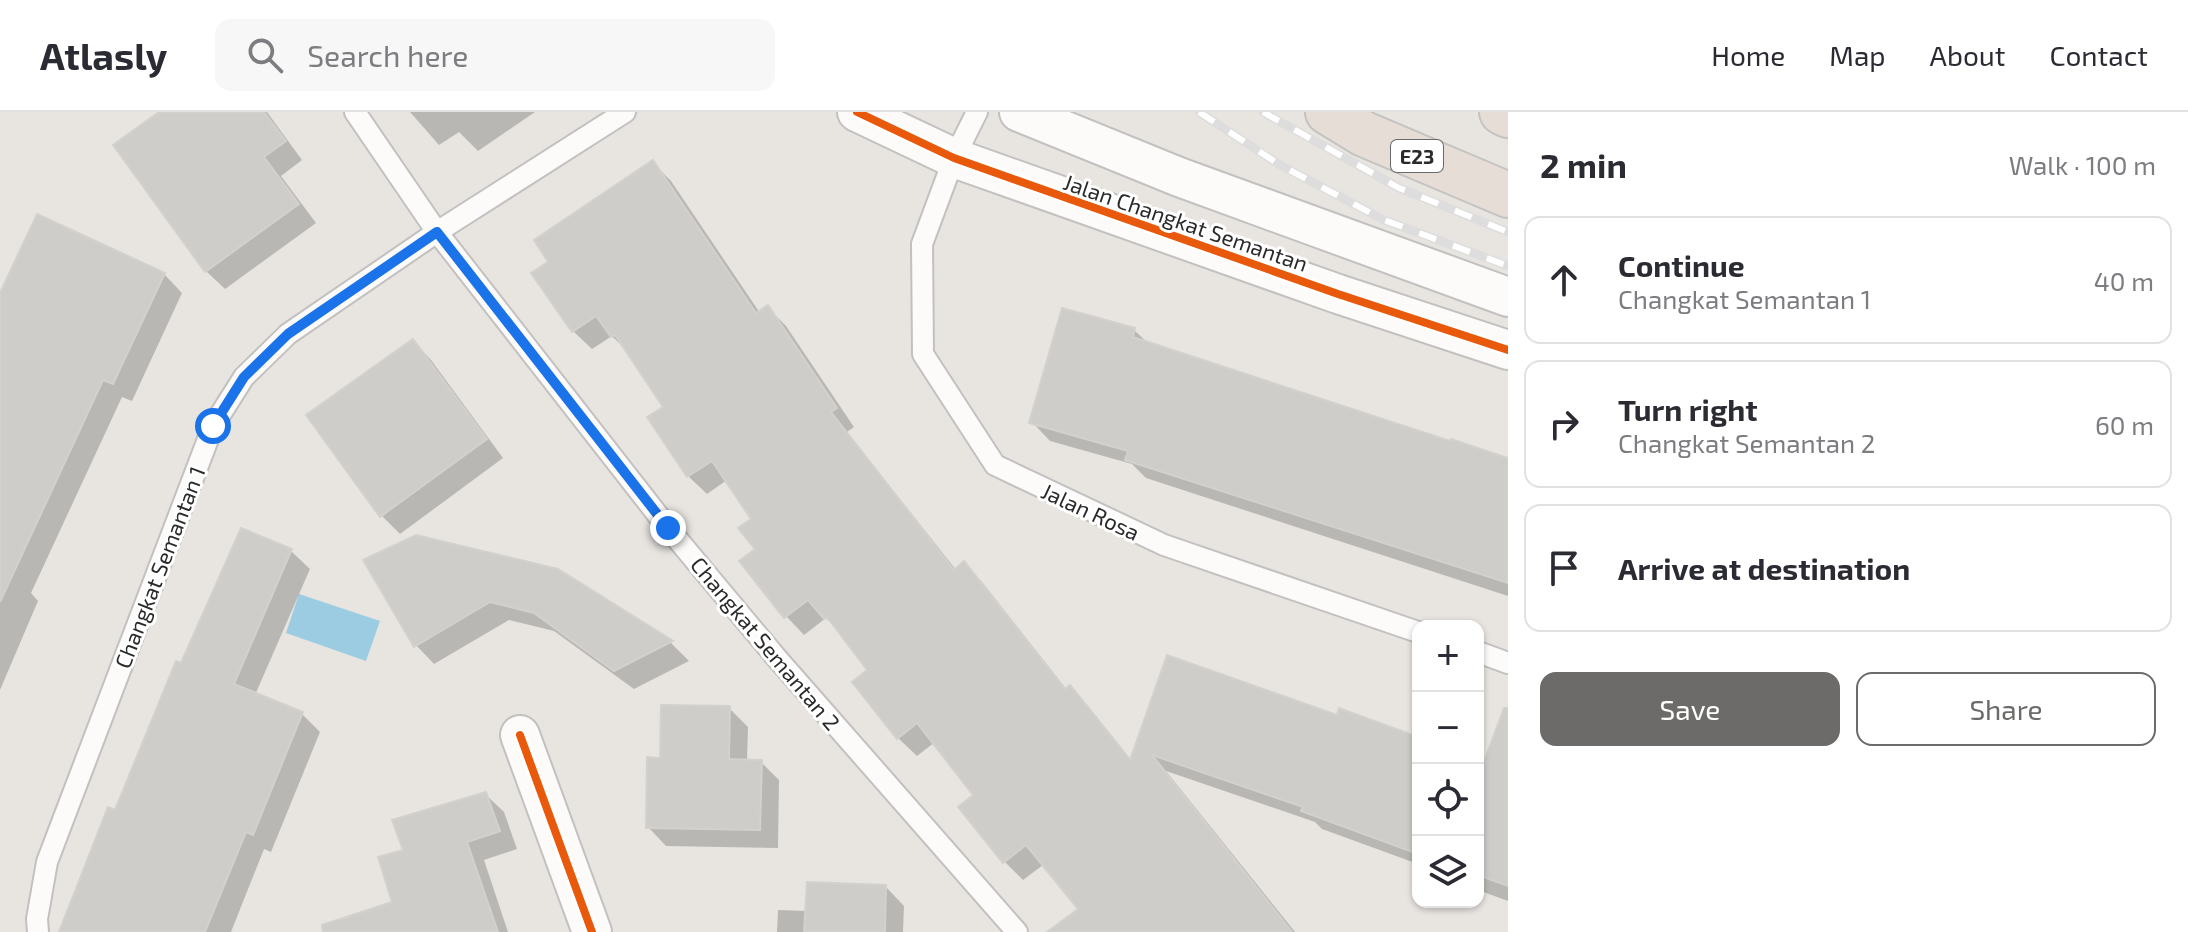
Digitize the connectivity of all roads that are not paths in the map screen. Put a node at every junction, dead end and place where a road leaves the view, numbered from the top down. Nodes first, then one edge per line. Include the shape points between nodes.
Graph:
1 (355, 112) edge
2 (625, 112) edge
3 (857, 112) edge
4 (977, 112) edge
5 (1019, 112) edge
6 (1328, 112) edge
7 (1502, 112) edge
8 (1508, 115) edge
9 (954, 158) junction
10 (1508, 195) edge
11 (437, 232) junction
12 (1508, 297) edge
13 (1508, 350) edge
14 (1412, 630) edge
15 (1484, 654) edge
16 (1508, 663) edge
17 (520, 735) dead end
18 (38, 932) edge
19 (592, 932) edge
20 (1017, 932) edge

1 - 11 lane, Changkat Semantan 2
2 - 11 lane, Changkat Semantan 1
3 - 9 street, Jalan Changkat Semantan
4 - 9 lane
5 - 12 street, Jalan Changkat Semantan via 1179,177
6 - 10 highway, E23 via 1364,134
7 - 8 highway
9 - 13 street, Jalan Changkat Semantan
9 - 14 lane, Jalan Rosa via 922,244 923,354 995,465 1164,545
11 - 18 lane, Changkat Semantan 1 via 288,334 244,377 213,426 47,862
11 - 20 lane, Changkat Semantan 2 via 668,528
15 - 16 lane
17 - 19 street

